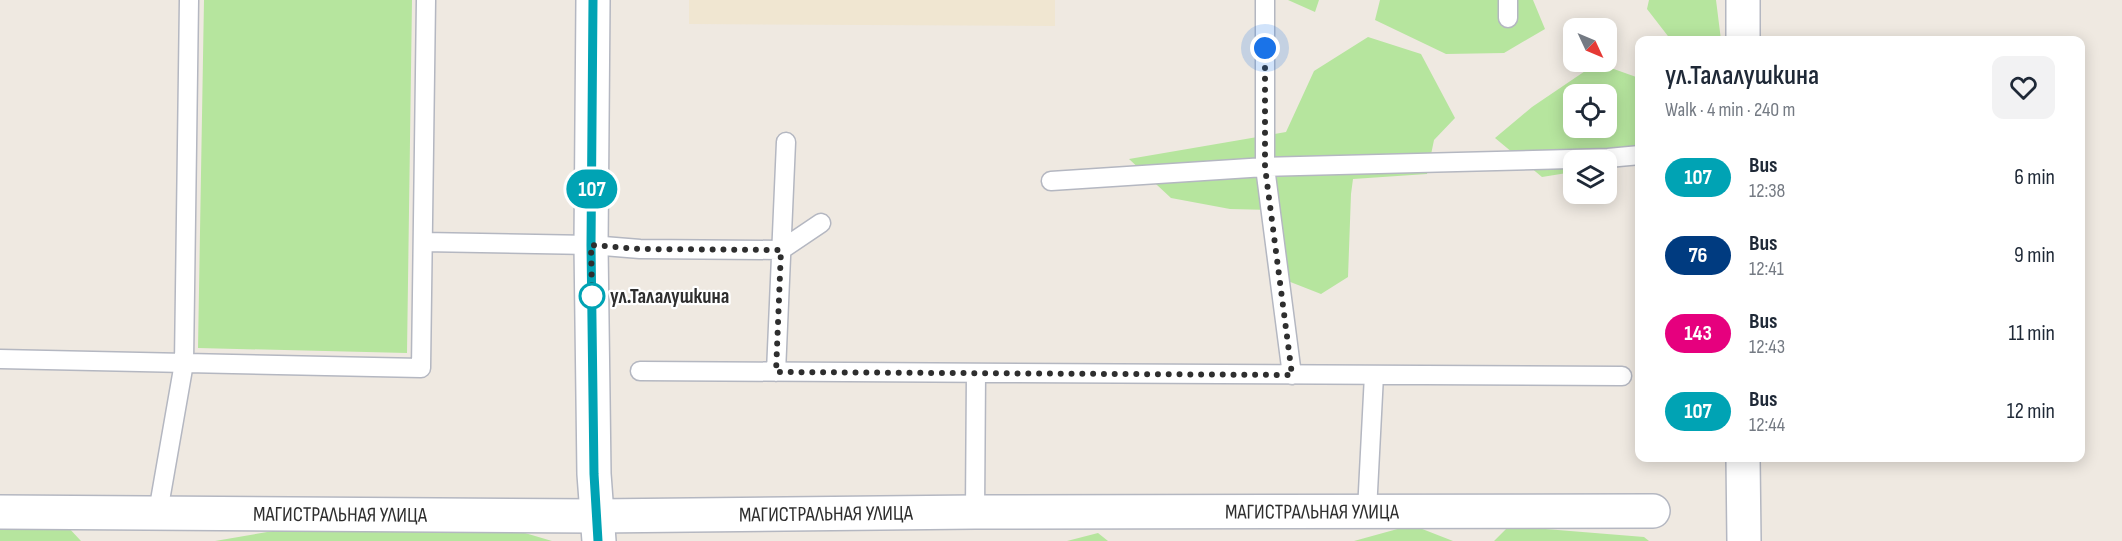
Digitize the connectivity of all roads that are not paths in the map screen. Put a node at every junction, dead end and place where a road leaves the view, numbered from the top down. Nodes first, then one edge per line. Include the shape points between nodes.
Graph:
1 (426, 0) edge
2 (593, 0) edge
3 (1265, 0) edge
4 (1743, 0) edge
5 (189, 1) edge
6 (1743, 36) edge
7 (786, 142) dead end
8 (1635, 155) edge
9 (1265, 167) junction
10 (1052, 181) dead end
11 (821, 223) dead end
12 (423, 243) junction
13 (591, 245) junction
14 (781, 250) junction
15 (0, 359) edge
16 (183, 363) junction
17 (640, 372) dead end
18 (776, 372) junction
19 (976, 373) junction
20 (1292, 375) junction
21 (1374, 375) junction
22 (1622, 376) dead end
23 (1743, 462) edge
24 (1367, 511) junction
25 (1653, 511) dead end
26 (0, 512) edge
27 (158, 512) junction
28 (975, 512) junction
29 (597, 529) edge
30 (1744, 541) edge

1 - 12 lane
2 - 13 street
3 - 9 lane
4 - 6 street
5 - 16 lane
7 - 14 lane
8 - 9 lane
9 - 10 lane
9 - 20 lane
11 - 14 lane
12 - 13 lane
12 - 16 lane via 420,368
13 - 14 lane
13 - 29 street
14 - 18 lane
15 - 16 lane
16 - 27 lane
17 - 18 lane
18 - 19 lane
19 - 20 lane
19 - 28 lane
20 - 21 lane
21 - 22 lane
21 - 24 lane
23 - 30 street
24 - 25 street, МАГИСТРАЛЬНАЯ УЛИЦА
24 - 28 street, МАГИСТРАЛЬНАЯ УЛИЦА
26 - 27 street, МАГИСТРАЛЬНАЯ УЛИЦА
27 - 29 street, МАГИСТРАЛЬНАЯ УЛИЦА
28 - 29 street, МАГИСТРАЛЬНАЯ УЛИЦА

